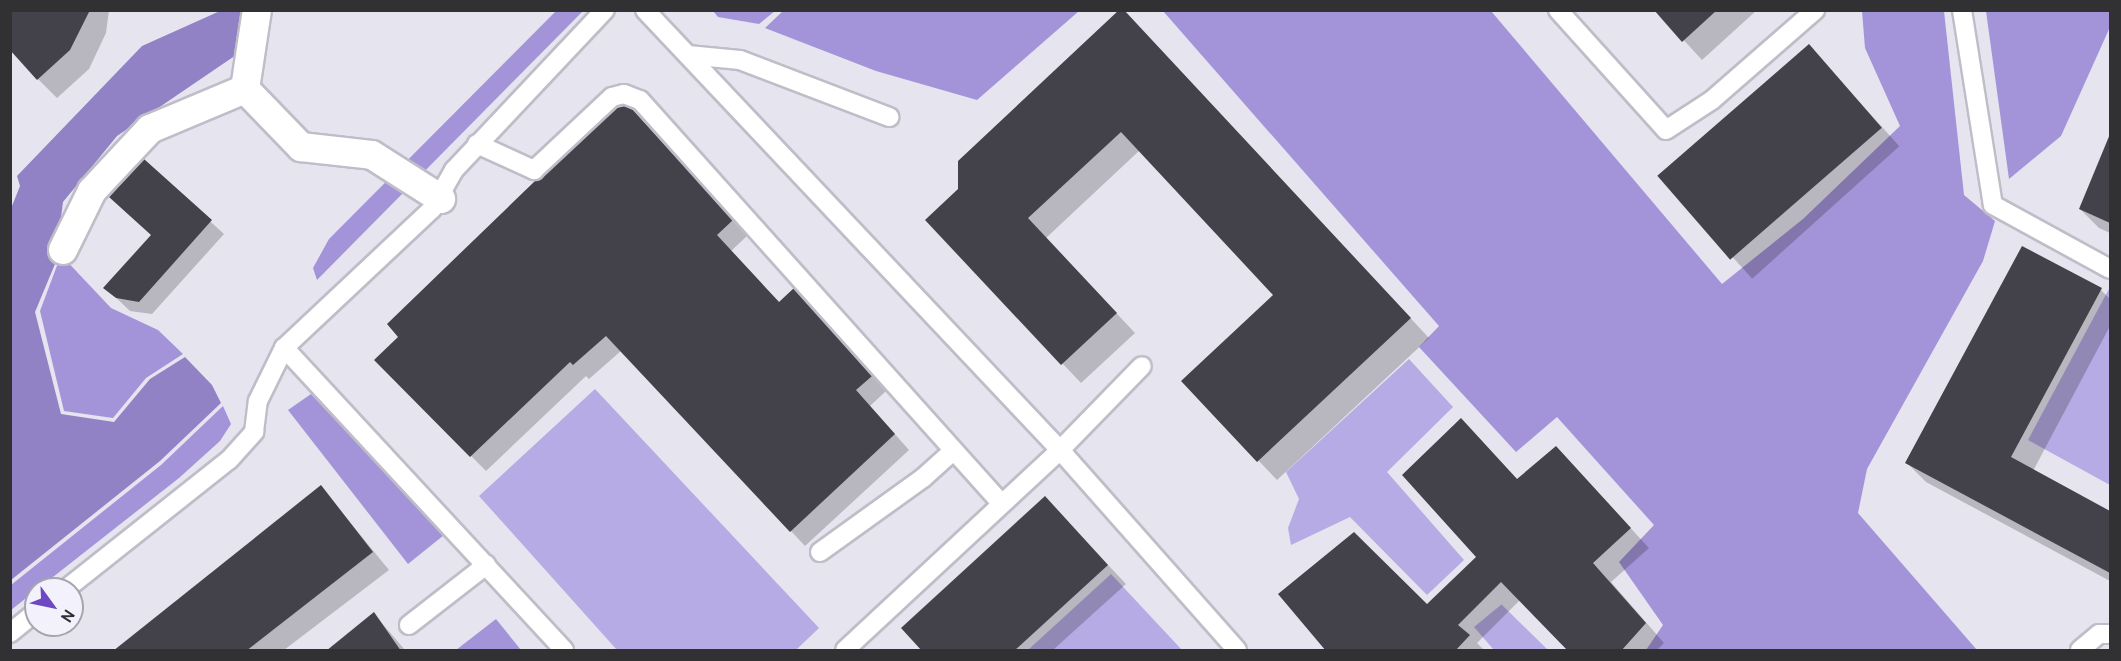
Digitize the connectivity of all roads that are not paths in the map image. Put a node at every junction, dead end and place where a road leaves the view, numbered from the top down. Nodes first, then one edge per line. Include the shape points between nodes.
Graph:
1 (257, 10) edge
2 (604, 10) edge
3 (645, 10) edge
4 (1558, 10) edge
5 (1815, 10) edge
6 (1962, 10) edge
7 (687, 55) junction
8 (245, 89) junction
9 (889, 117) dead end
10 (477, 144) junction
11 (441, 199) junction
12 (63, 250) dead end
13 (2110, 269) edge
14 (284, 348) junction
15 (1142, 366) dead end
16 (1060, 450) junction
17 (953, 451) junction
18 (1002, 504) junction
19 (820, 552) dead end
20 (486, 565) junction
21 (81, 577) edge
22 (24, 622) edge
23 (409, 625) dead end
24 (10, 633) edge
25 (2110, 634) edge
26 (564, 651) edge
27 (846, 651) edge
28 (1236, 651) edge
29 (2080, 651) edge

1 - 8 street
2 - 10 lane
3 - 7 lane
4 - 5 lane via 1666,130 1712,100
6 - 13 lane via 1993,205
7 - 9 lane via 741,60
7 - 16 lane
8 - 11 street via 300,147 372,154
8 - 12 street via 150,129 92,191
10 - 11 lane via 454,170
10 - 17 lane via 534,170 612,97 624,94 640,100
11 - 14 lane
14 - 20 lane
14 - 21 lane via 258,402 254,432 235,453
15 - 16 lane
16 - 18 lane
16 - 28 lane
17 - 18 lane
17 - 19 lane via 923,478
18 - 27 lane
20 - 23 lane
20 - 26 lane
22 - 24 lane
25 - 29 lane via 2099,634

